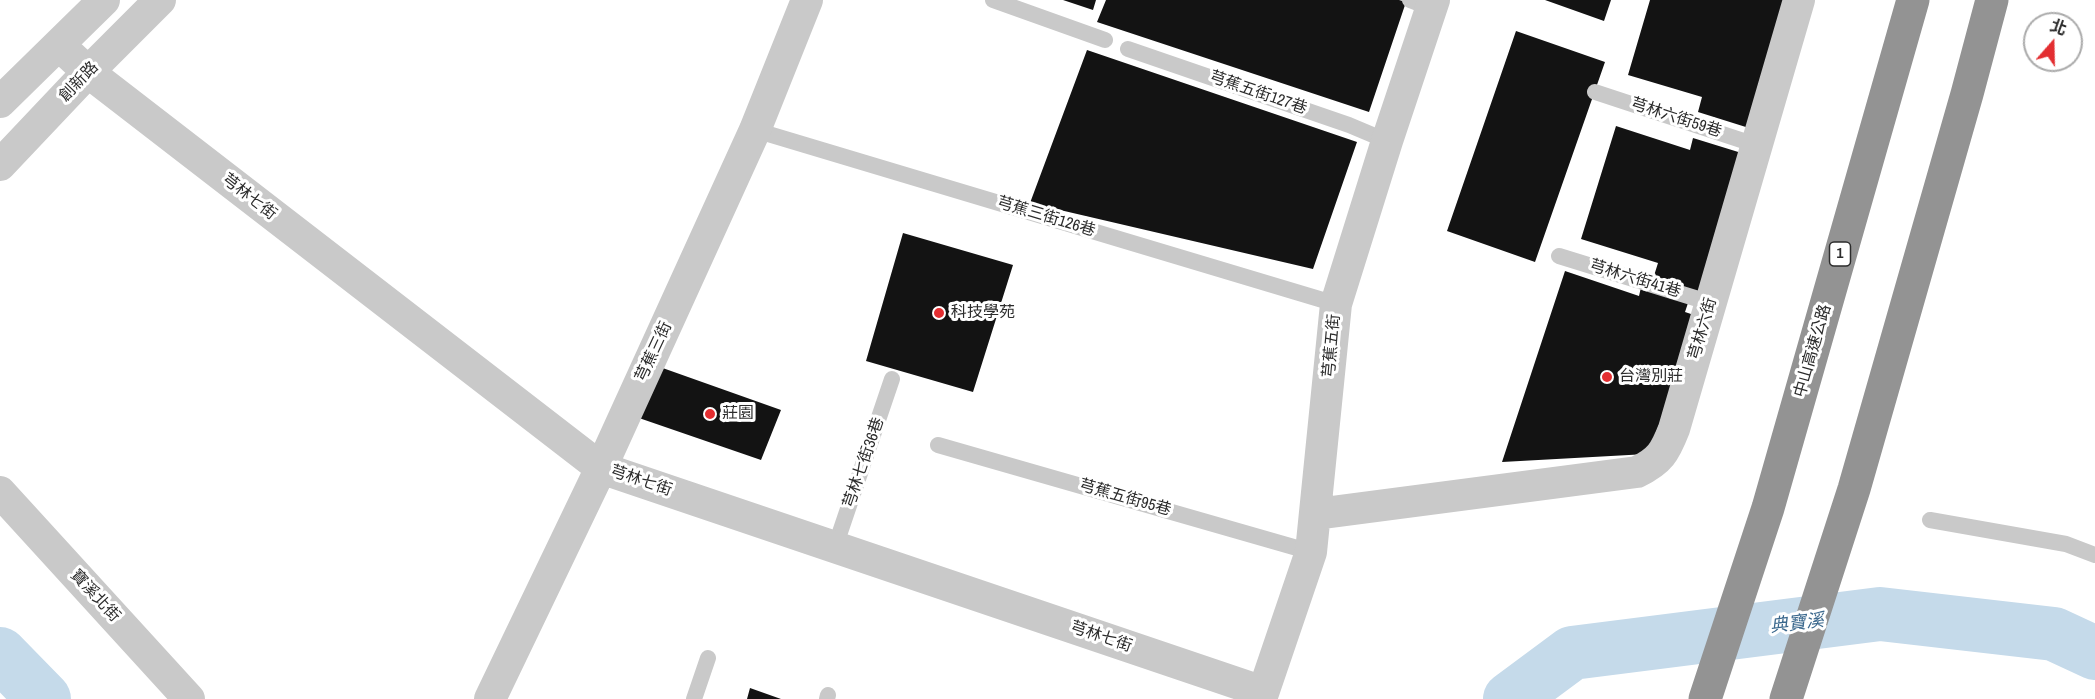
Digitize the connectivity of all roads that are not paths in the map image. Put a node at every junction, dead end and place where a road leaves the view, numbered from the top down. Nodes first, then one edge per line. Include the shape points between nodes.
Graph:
1 (104, 0) edge
2 (160, 0) edge
3 (807, 0) edge
4 (993, 0) edge
5 (1799, 0) edge
6 (1912, 0) edge
7 (1992, 0) edge
8 (1425, 3) edge
9 (1105, 40) dead end
10 (58, 45) junction
11 (1128, 49) dead end
12 (88, 72) junction
13 (1595, 92) dead end
14 (0, 102) edge
15 (755, 130) junction
16 (1387, 141) junction
17 (1756, 145) junction
18 (0, 165) edge
19 (1559, 256) dead end
20 (1711, 303) junction
21 (1336, 304) junction
22 (892, 379) dead end
23 (938, 445) dead end
24 (601, 468) junction
25 (0, 492) edge
26 (1316, 514) junction
27 (1930, 520) dead end
28 (836, 547) junction
29 (1311, 552) junction
30 (2095, 555) edge
31 (708, 658) dead end
32 (1262, 696) edge
33 (189, 699) edge
34 (490, 699) edge
35 (694, 699) edge
36 (1705, 699) edge
37 (1786, 699) edge

1 - 10 street
2 - 12 street, 創新路
3 - 15 street, 芎蕉三街
4 - 9 lane
5 - 17 street, 芎林六街
6 - 36 highway, 中山高速公路 / 1 via 1768,508
7 - 37 highway via 1854,489
8 - 16 street, 芎蕉五街
10 - 12 street, 芎林七街
10 - 14 street
11 - 16 lane, 芎蕉五街127巷
12 - 18 street, 創新路
12 - 24 street, 芎林七街
13 - 17 lane, 芎林六街59巷
15 - 21 lane, 芎蕉三街126巷
15 - 24 street, 芎蕉三街
16 - 21 street, 芎蕉五街
17 - 20 street, 芎林六街
19 - 20 lane, 芎林六街41巷
20 - 26 street, 芎林六街 via 1674,429 1654,464 1637,472
21 - 26 street, 芎蕉五街
22 - 28 lane, 芎林七街36巷
23 - 29 lane, 芎蕉五街95巷
24 - 28 street, 芎林七街
24 - 34 street, 芎蕉三街
25 - 33 street, 寶溪北街
26 - 29 street, 芎蕉五街
27 - 30 lane via 2066,544
28 - 32 street, 芎林七街
29 - 32 street, 芎蕉五街
31 - 35 lane

